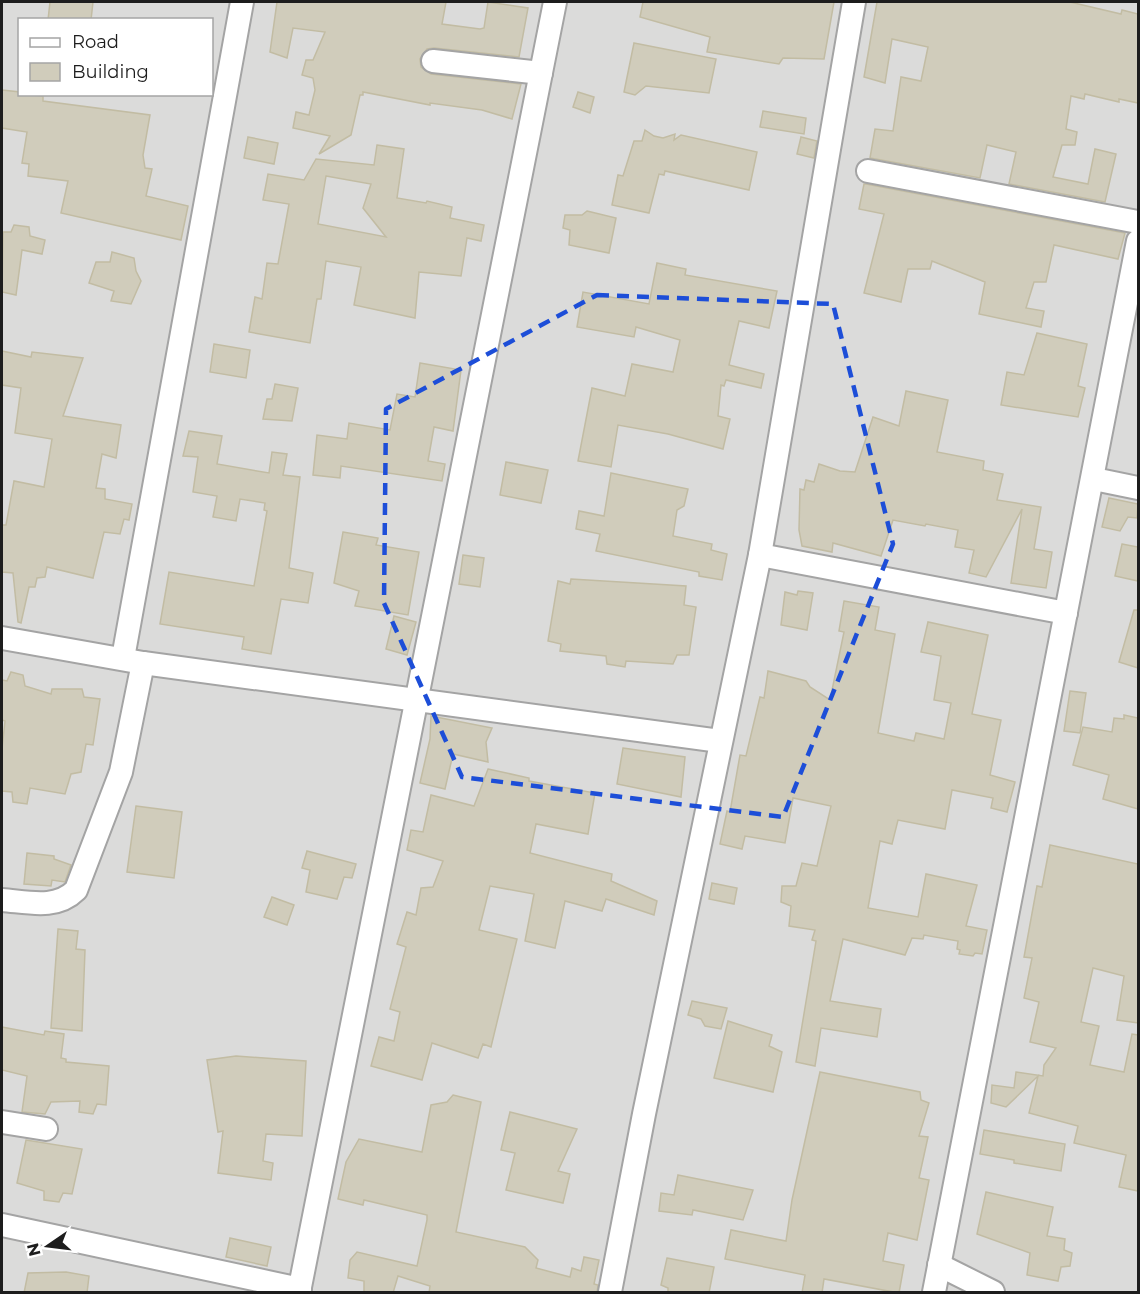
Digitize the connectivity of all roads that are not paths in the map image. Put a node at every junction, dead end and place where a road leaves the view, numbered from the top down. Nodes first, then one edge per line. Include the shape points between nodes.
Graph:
1 (242, 2) edge
2 (555, 2) edge
3 (854, 2) edge
4 (433, 61) dead end
5 (541, 73) junction
6 (868, 171) dead end
7 (1138, 222) edge
8 (1138, 241) edge
9 (1094, 479) junction
10 (1138, 488) edge
11 (760, 555) junction
12 (1066, 613) junction
13 (2, 638) edge
14 (133, 660) junction
15 (416, 699) junction
16 (720, 741) junction
17 (2, 900) edge
18 (2, 1122) edge
19 (46, 1129) dead end
20 (2, 1225) edge
21 (939, 1265) junction
22 (299, 1291) edge
23 (610, 1293) edge
24 (934, 1293) edge
25 (993, 1293) edge

1 - 14 street
2 - 5 street
3 - 11 street
4 - 5 street
5 - 15 street
6 - 7 street
8 - 9 street
9 - 10 street
9 - 12 street
11 - 12 street
11 - 16 street
12 - 21 street
13 - 14 street
14 - 15 street
14 - 17 street via 121,772 76,890 66,900 51,904
15 - 16 street
15 - 22 street
16 - 23 street
18 - 19 street
20 - 22 street
21 - 24 street
21 - 25 street

